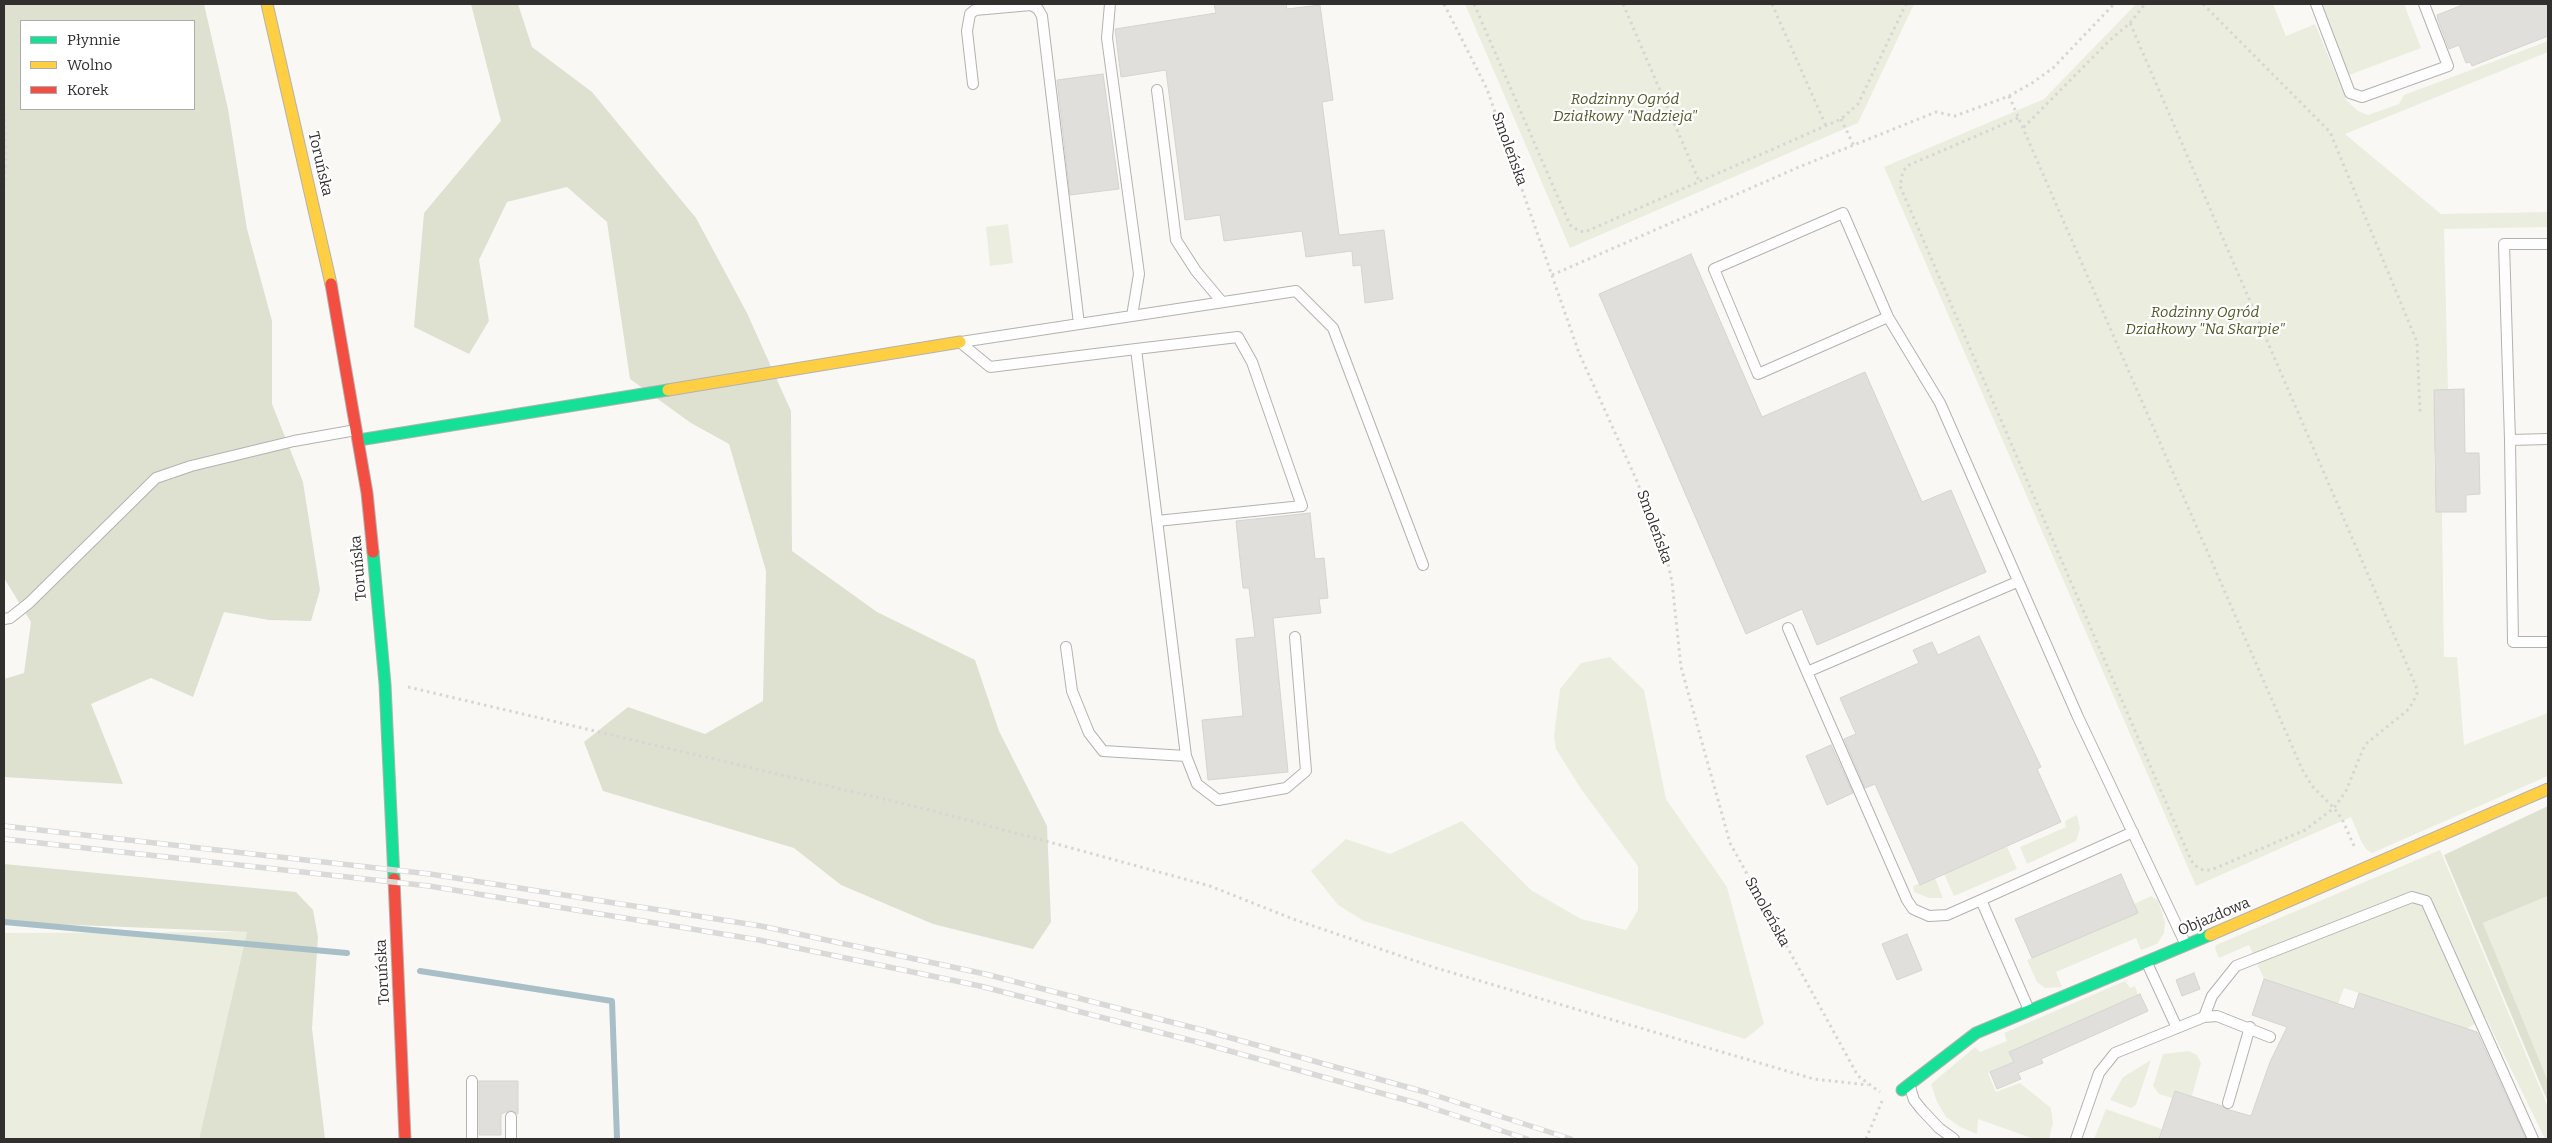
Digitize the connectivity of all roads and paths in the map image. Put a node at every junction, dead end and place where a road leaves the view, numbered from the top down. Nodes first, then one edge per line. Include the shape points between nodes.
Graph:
1 (267, 4) edge
2 (1110, 4) edge
3 (1444, 4) edge
4 (1474, 4) edge
5 (1623, 4) edge
6 (1772, 4) edge
7 (1906, 4) edge
8 (2114, 4) edge
9 (2145, 4) edge
10 (2203, 4) edge
11 (2316, 4) edge
12 (2424, 4) edge
13 (2130, 23) junction
14 (973, 84) dead end
15 (1157, 90) dead end
16 (2009, 96) junction
17 (4, 100) edge
18 (2018, 118) junction
19 (1841, 119) junction
20 (1826, 126) junction
21 (2023, 128) junction
22 (1854, 146) junction
23 (1699, 181) junction
24 (4, 188) edge
25 (2548, 244) edge
26 (1552, 275) junction
27 (1222, 302) junction
28 (1132, 316) junction
29 (1888, 317) junction
30 (1079, 324) junction
31 (960, 342) junction
32 (1136, 349) junction
33 (2420, 412) dead end
34 (358, 435) junction
35 (2510, 440) junction
36 (2548, 440) edge
37 (1157, 521) junction
38 (1423, 565) dead end
39 (2017, 582) junction
40 (4, 619) edge
41 (1788, 628) dead end
42 (1295, 637) dead end
43 (2548, 642) edge
44 (1066, 647) dead end
45 (1807, 672) junction
46 (385, 684) junction
47 (1186, 756) junction
48 (2548, 789) edge
49 (2334, 808) junction
50 (2133, 832) junction
51 (2364, 869) junction
52 (1981, 900) junction
53 (2187, 945) junction
54 (2147, 962) junction
55 (2029, 1010) junction
56 (2204, 1017) junction
57 (2250, 1027) junction
58 (2176, 1028) junction
59 (2270, 1037) dead end
60 (472, 1082) dead end
61 (1868, 1085) junction
62 (1906, 1088) joint
63 (2228, 1103) dead end
64 (511, 1116) dead end
65 (405, 1139) edge
66 (472, 1139) edge
67 (511, 1139) edge
68 (1866, 1139) edge
69 (1954, 1139) edge
70 (2076, 1139) edge
71 (2532, 1139) edge

1 - 34 street, Toruńska via 327,259
2 - 28 lane via 1106,38 1139,274
3 - 26 path, Smoleńska via 1487,90
4 - 23 path via 1570,225 1585,232
5 - 23 path
6 - 20 path
7 - 19 path via 1858,104
8 - 16 path via 2053,68
9 - 13 path
10 - 33 path via 2330,132 2418,342
11 - 12 lane via 2350,93 2362,97 2448,66
13 - 21 path
13 - 49 path via 2416,686 2417,694 2409,709 2367,743 2346,791
14 - 30 lane via 967,31 970,14 974,10 1030,5 1038,9 1042,16
15 - 27 lane via 1176,240
16 - 18 path
16 - 22 path via 1955,116 1936,112
17 - 24 path
18 - 21 path
18 - 49 path via 1909,165 1903,171 1900,186 2190,858 2202,870 2219,868 2305,830
19 - 20 path
19 - 22 path
20 - 23 path
21 - 49 path via 2302,769 2312,786
22 - 26 path
25 - 35 lane via 2504,244
26 - 61 path, Smoleńska via 1579,353 1665,550 1682,667 1730,843 1858,1076
27 - 28 lane
27 - 38 lane via 1296,291 1334,328
28 - 30 lane
29 - 29 lane via 1843,213 1714,269 1758,374
29 - 39 lane via 1940,403
30 - 31 lane
31 - 32 lane via 990,367
31 - 34 street
32 - 37 lane
32 - 37 lane via 1238,336 1252,362 1302,506
34 - 40 lane via 294,441 191,466 156,478 29,603
34 - 46 street, Toruńska
35 - 36 lane
35 - 43 lane via 2513,642
37 - 47 lane
39 - 45 lane
39 - 50 lane
41 - 45 lane
42 - 47 lane via 1306,771 1286,788 1218,800 1197,784
44 - 47 lane via 1072,691 1088,733 1103,751
45 - 52 lane via 1907,900 1914,909 1929,916 1947,915
46 - 61 path via 426,690 922,808 1064,846 1210,886 1293,919 1445,971 1814,1080
46 - 65 street, Toruńska
48 - 51 street, Objazdowa
49 - 51 path
50 - 52 lane
50 - 53 lane
51 - 53 street, Objazdowa
52 - 55 lane
53 - 54 street, Objazdowa
54 - 55 street, Objazdowa
54 - 58 lane
55 - 62 street, Objazdowa via 1976,1033
56 - 57 lane via 2216,1016
56 - 58 lane
56 - 71 lane via 2212,996 2236,966 2412,897 2426,901
57 - 59 lane
57 - 63 lane
58 - 70 lane via 2115,1053 2106,1061 2094,1085
60 - 66 lane
61 - 68 path, Smoleńska via 1885,1094
62 - 69 lane via 1922,1110
64 - 67 lane

